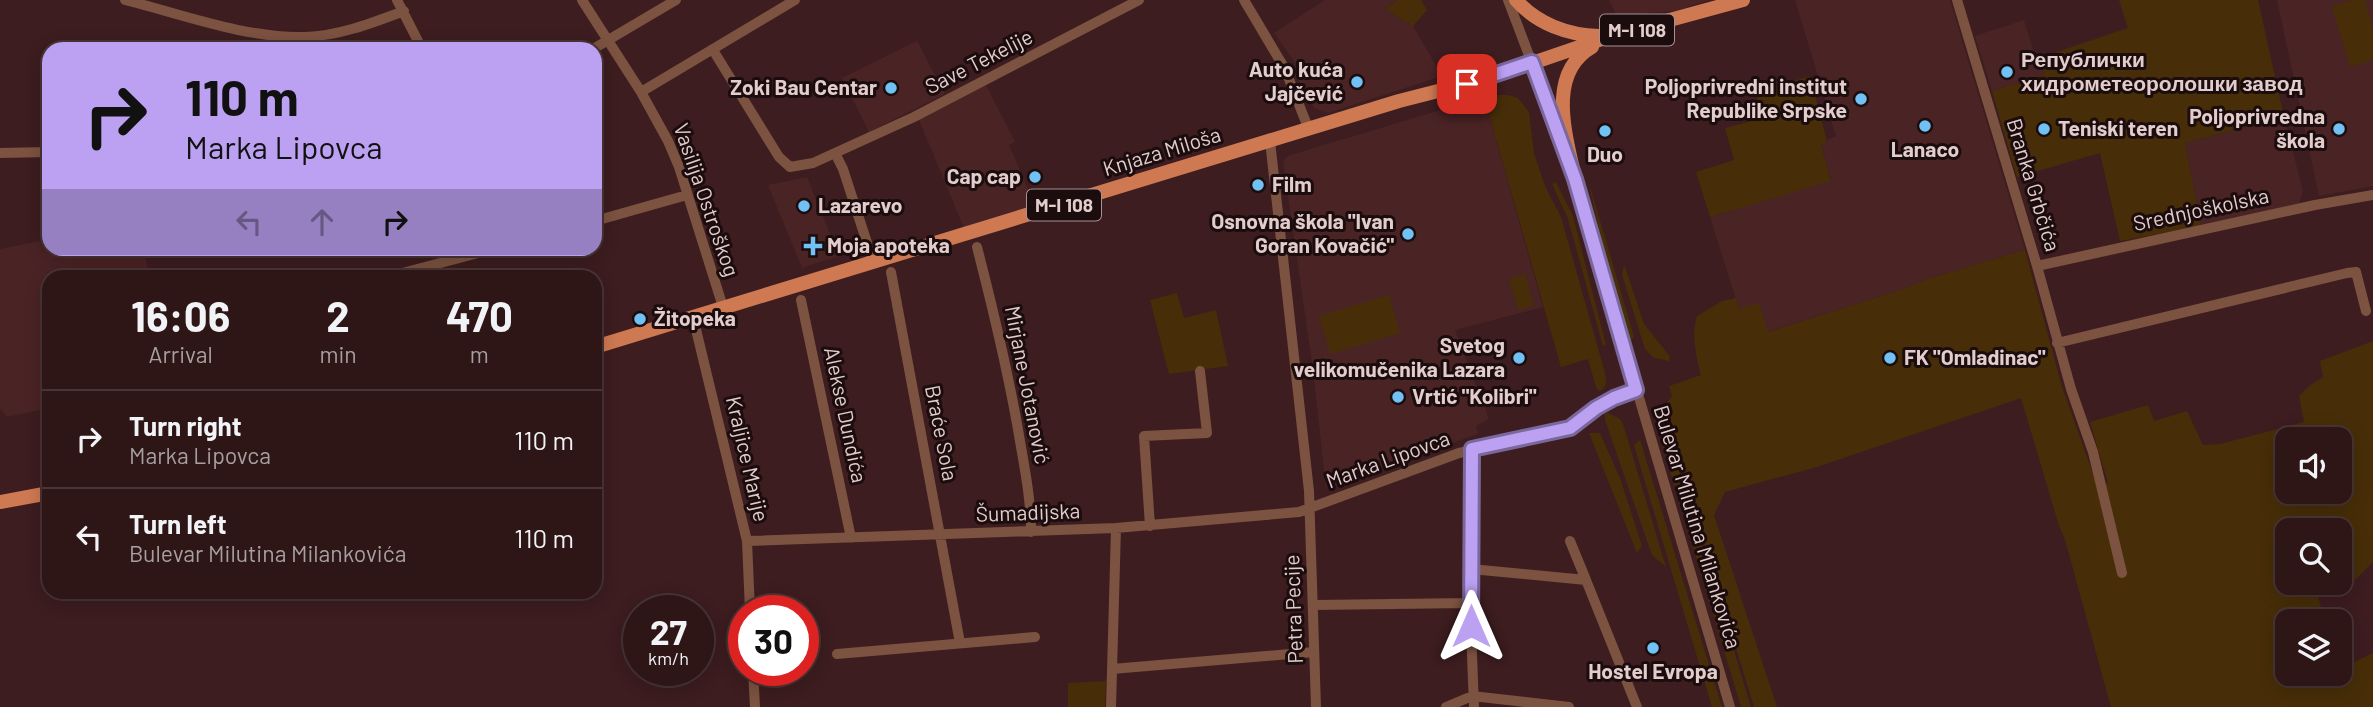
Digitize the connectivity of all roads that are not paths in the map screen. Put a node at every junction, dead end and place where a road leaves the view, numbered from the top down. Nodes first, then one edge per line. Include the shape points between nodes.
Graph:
1 (125, 0) edge
2 (397, 0) edge
3 (582, 0) edge
4 (676, 0) edge
5 (795, 0) edge
6 (1139, 0) edge
7 (1244, 0) edge
8 (1508, 0) edge
9 (1516, 0) edge
10 (1743, 0) edge
11 (1957, 0) edge
12 (404, 11) junction
13 (1611, 36) junction
14 (607, 40) junction
15 (419, 42) edge
16 (602, 43) edge
17 (713, 50) junction
18 (1532, 62) junction
19 (641, 92) junction
20 (1309, 130) junction
21 (1270, 141) junction
22 (42, 152) edge
23 (0, 153) edge
24 (835, 153) junction
25 (1575, 179) junction
26 (687, 195) junction
27 (2373, 195) edge
28 (602, 219) edge
29 (977, 247) dead end
30 (467, 256) edge
31 (873, 261) junction
32 (2037, 266) junction
33 (414, 270) edge
34 (891, 272) dead end
35 (801, 300) dead end
36 (723, 307) junction
37 (2366, 311) dead end
38 (693, 317) junction
39 (2057, 343) junction
40 (602, 345) edge
41 (1200, 371) dead end
42 (1636, 390) junction
43 (1472, 449) junction
44 (42, 494) edge
45 (0, 502) edge
46 (1310, 509) junction
47 (1150, 526) junction
48 (1116, 528) junction
49 (1031, 532) junction
50 (941, 535) junction
51 (851, 538) junction
52 (747, 541) junction
53 (1570, 541) dead end
54 (1471, 569) junction
55 (2122, 573) dead end
56 (1586, 580) junction
57 (749, 595) edge
58 (1470, 603) junction
59 (1314, 605) junction
60 (1035, 637) dead end
61 (960, 643) junction
62 (1314, 652) junction
63 (837, 654) dead end
64 (1112, 669) junction
65 (754, 686) edge
66 (1473, 702) edge
67 (755, 707) edge
68 (1111, 707) edge
69 (1316, 707) edge
70 (1446, 707) edge
71 (1569, 707) edge
72 (1637, 707) edge
73 (1730, 707) edge

1 - 12 street via 240,30 304,37 340,32
2 - 12 street
3 - 14 street, Vasilija Ostroškog
4 - 14 street
5 - 17 street
6 - 24 street, Save Tekelije
7 - 20 street via 1285,69
8 - 18 street, Bulevar Milutina Milankovića
9 - 13 main road via 1541,21 1570,33
10 - 13 main road, Knjaza Miloša / M-I 108
11 - 32 street, Branka Grbčića
12 - 15 street
13 - 18 main road, Knjaza Miloša / M-I 108
13 - 25 main road via 1584,52 1566,78 1562,104
14 - 16 street
14 - 19 street, Vasilija Ostroškog
17 - 19 street
17 - 24 street, Save Tekelije via 784,164 796,167
18 - 20 main road, Knjaza Miloša / M-I 108
18 - 25 street, Bulevar Milutina Milankovića
19 - 26 street, Vasilija Ostroškog via 668,141
20 - 21 main road, Knjaza Miloša / M-I 108
21 - 31 main road, Knjaza Miloša / M-I 108
21 - 46 street, Marka Lipovca
22 - 23 street
24 - 31 street
25 - 42 street, Bulevar Milutina Milankovića
26 - 28 street
26 - 36 street, Vasilija Ostroškog
27 - 32 street, Srednjoškolska
29 - 49 street, Mirjane Jotanović via 1018,426
30 - 33 street
31 - 36 main road, Knjaza Miloša / M-I 108
32 - 39 street, Branka Grbčića
34 - 50 street, Braće Sola
35 - 51 street, Alekse Dundića
36 - 38 main road, Knjaza Miloša / M-I 108
37 - 39 street via 2356,272
38 - 40 main road, Knjaza Miloša / M-I 108
38 - 52 street, Kraljice Marije
39 - 55 street, Branka Grbčića via 2093,452
41 - 47 street via 1207,433 1144,436
42 - 43 street, Marka Lipovca via 1605,403 1570,428
42 - 73 street, Bulevar Milutina Milankovića
43 - 46 street, Marka Lipovca
43 - 54 street, Marka Lipovca
44 - 45 main road
46 - 47 street, Šumadijska
46 - 59 street, Petra Pecije
47 - 48 street, Šumadijska
48 - 49 street, Šumadijska
48 - 64 street
49 - 50 street, Šumadijska
50 - 51 street, Šumadijska
50 - 61 street, Braće Sola
51 - 52 street, Šumadijska
52 - 57 street, Kraljice Marije
53 - 56 street
54 - 56 street
54 - 58 street, Marka Lipovca
56 - 72 street
58 - 59 street
58 - 66 street, Marka Lipovca
59 - 62 street, Petra Pecije
60 - 61 street
61 - 63 street
62 - 64 street
62 - 69 street, Petra Pecije
64 - 68 street
65 - 67 street
66 - 70 street
66 - 71 street

